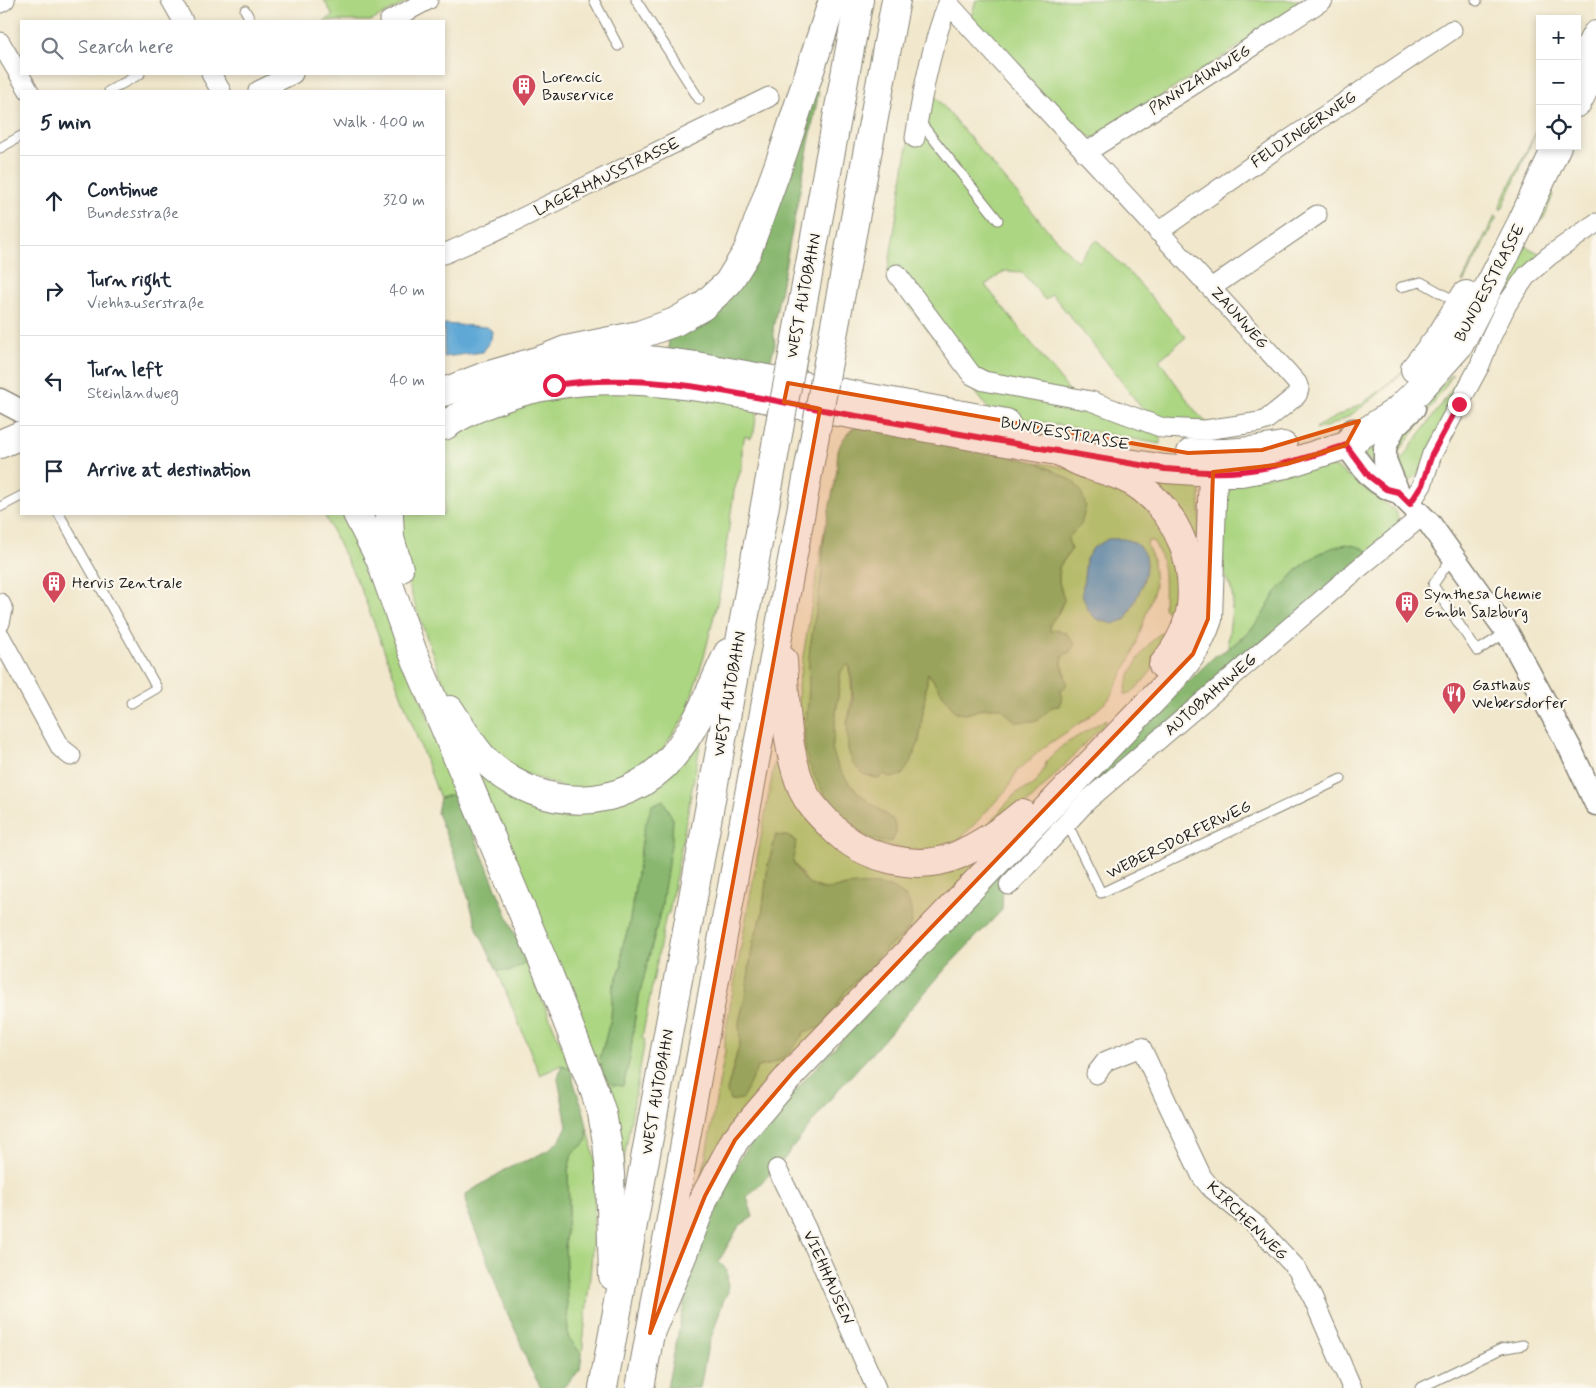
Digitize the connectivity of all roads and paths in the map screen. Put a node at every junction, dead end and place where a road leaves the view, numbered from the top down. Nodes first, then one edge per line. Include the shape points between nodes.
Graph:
1 (5, 0) edge
2 (171, 0) edge
3 (428, 0) edge
4 (594, 0) edge
5 (636, 0) edge
6 (833, 0) edge
7 (859, 0) edge
8 (896, 0) edge
9 (950, 2) edge
10 (1316, 2) edge
11 (0, 3) edge
12 (245, 10) dead end
13 (181, 20) edge
14 (250, 20) edge
15 (391, 20) edge
16 (1452, 30) dead end
17 (1596, 35) edge
18 (0, 42) edge
19 (618, 46) dead end
20 (1596, 66) edge
21 (138, 75) edge
22 (212, 75) edge
23 (285, 76) edge
24 (1582, 88) edge
25 (28, 90) edge
26 (111, 90) edge
27 (220, 90) edge
28 (260, 90) edge
29 (769, 97) dead end
30 (699, 100) dead end
31 (917, 129) joint
32 (20, 137) edge
33 (0, 148) edge
34 (1539, 150) edge
35 (1555, 150) edge
36 (1084, 153) junction
37 (1317, 215) dead end
38 (998, 220) dead end
39 (1596, 223) edge
40 (1158, 232) junction
41 (445, 254) edge
42 (897, 274) dead end
43 (1401, 287) dead end
44 (1211, 288) junction
45 (1460, 305) junction
46 (1459, 345) junction
47 (544, 359) junction
48 (445, 392) edge
49 (0, 400) edge
50 (20, 410) edge
51 (1359, 421) junction
52 (445, 425) edge
53 (20, 435) edge
54 (0, 444) edge
55 (1346, 445) junction
56 (1158, 450) junction
57 (1060, 452) junction
58 (20, 453) edge
59 (0, 462) edge
60 (1213, 472) junction
61 (20, 497) edge
62 (1410, 504) junction
63 (0, 507) edge
64 (60, 515) edge
65 (358, 515) edge
66 (389, 515) edge
67 (1455, 558) junction
68 (0, 604) edge
69 (744, 620) junction
70 (0, 623) edge
71 (780, 627) junction
72 (1507, 632) junction
73 (0, 636) edge
74 (131, 703) dead end
75 (71, 756) dead end
76 (1341, 779) dead end
77 (1596, 804) edge
78 (1064, 825) junction
79 (1010, 885) dead end
80 (1096, 1074) dead end
81 (777, 1169) dead end
82 (615, 1325) junction
83 (650, 1333) junction
84 (1523, 1345) dead end
85 (603, 1388) edge
86 (640, 1388) edge
87 (876, 1388) edge
88 (1352, 1388) edge
89 (1420, 1388) edge

1 - 11 street
2 - 13 street
3 - 15 street
4 - 19 lane
5 - 30 lane
6 - 47 main road via 747,252 728,283 704,306 675,322 639,335 566,350
7 - 69 main road, WEST AUTOBAHN, bridge
8 - 71 main road, bridge
9 - 31 street, ZAUNWEG via 941,21
9 - 36 street, ZAUNWEG
10 - 36 street, PANNZAUNWEG
12 - 14 lane
16 - 40 street, FELDINGERWEG
17 - 24 main road
18 - 25 street
20 - 24 main road
21 - 26 lane
22 - 27 street
23 - 28 street
29 - 41 street, LAGERHAUSSTRASSE
31 - 38 lane
32 - 33 lane
34 - 45 main road, BUNDESSTRASSE
35 - 46 main road, BUNDESSTRASSE
36 - 40 street, ZAUNWEG
37 - 44 street
39 - 62 street, AUTOBAHNWEG via 1527,275 1507,304 1480,365 1432,454 1422,485
40 - 44 street, ZAUNWEG
42 - 44 street, ZAUNWEG via 978,379 1091,401 1163,428 1205,430 1260,422 1297,395 1299,389
43 - 45 lane via 1421,282
45 - 51 main road, BUNDESSTRASSE via 1441,336 1394,396
46 - 55 main road, BUNDESSTRASSE via 1396,411
46 - 62 street via 1454,360 1396,426 1385,447 1385,460
47 - 48 main road, BUNDESSTRASSE
47 - 56 main road, BUNDESSTRASSE via 632,358 696,366
49 - 50 street
51 - 55 street
51 - 56 main road, BUNDESSTRASSE via 1290,445 1262,450 1216,454
52 - 57 main road, BUNDESSTRASSE via 487,403 517,393 583,380 616,379 750,395
53 - 54 main road
55 - 60 main road, BUNDESSTRASSE via 1286,464 1241,472
55 - 62 street via 1369,476
56 - 60 main road via 1185,462 1202,463
57 - 60 main road, BUNDESSTRASSE via 1165,469
57 - 71 main road via 1086,465 1124,477 1158,501 1187,553 1192,589 1190,609 1180,639 1165,663 1055,782 995,836 957,855 916,862 894,860 868,852 843,838 820,815 802,790 793,764 788,742
58 - 59 main road
60 - 83 main road via 1208,619 1193,654 1164,689 793,1072 735,1140 705,1196
61 - 63 lane
62 - 67 street
62 - 78 street, AUTOBAHNWEG via 1359,568 1087,800
64 - 74 lane via 157,688
65 - 82 main road via 380,559 412,650 552,984 602,1113 610,1174
66 - 69 main road via 390,538 407,597 450,709 487,762 511,781 543,795 579,801 606,798 651,776 672,757 689,733
67 - 72 street
67 - 72 lane via 1434,585 1477,651
68 - 70 street
69 - 82 main road, WEST AUTOBAHN
71 - 83 main road
72 - 77 street via 1570,748
73 - 75 street via 61,748
76 - 78 lane, WEBERSDORFERWEG via 1101,894 1072,833
78 - 79 street, AUTOBAHNWEG
80 - 88 street, KIRCHENWEG via 1106,1061 1141,1047 1202,1177 1254,1223 1297,1269
81 - 87 street, VIEHHAUSEN
82 - 85 main road, WEST AUTOBAHN
83 - 86 main road
84 - 89 lane via 1500,1350

